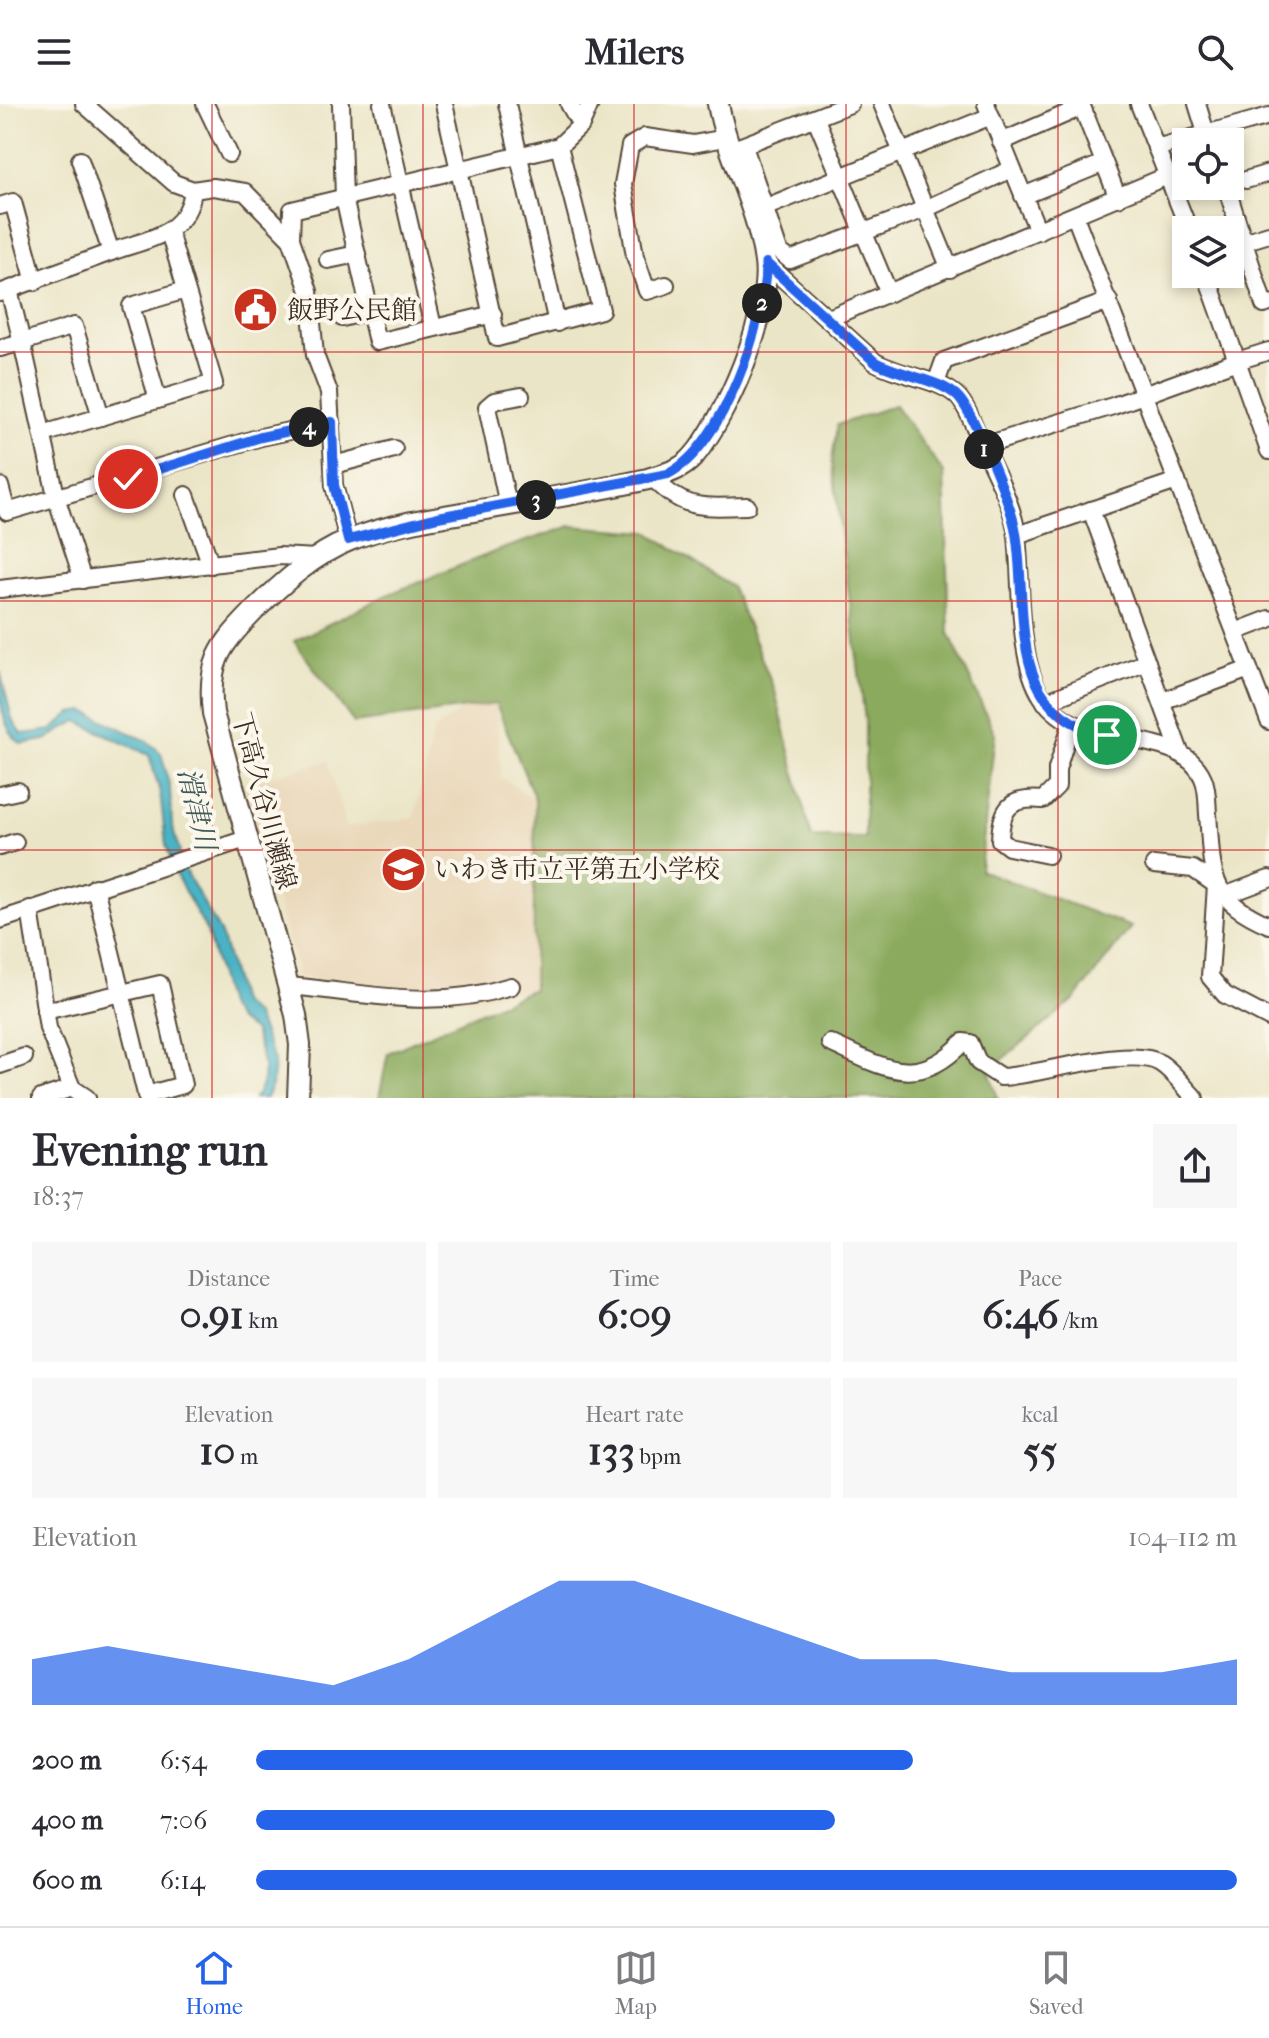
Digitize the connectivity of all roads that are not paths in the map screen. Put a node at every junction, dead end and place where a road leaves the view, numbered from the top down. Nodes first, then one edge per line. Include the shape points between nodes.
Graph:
1 (84, 104) edge
2 (205, 104) edge
3 (341, 104) edge
4 (382, 104) edge
5 (444, 104) edge
6 (507, 104) edge
7 (569, 104) edge
8 (590, 104) edge
9 (718, 104) edge
10 (850, 104) edge
11 (882, 104) edge
12 (1139, 104) edge
13 (1197, 104) edge
14 (1082, 106) edge
15 (988, 110) edge
16 (1269, 116) edge
17 (816, 119) junction
18 (581, 125) junction
19 (1207, 128) edge
20 (1234, 128) edge
21 (1001, 142) junction
22 (1172, 144) edge
23 (732, 145) junction
24 (559, 146) junction
25 (1156, 148) junction
26 (901, 152) junction
27 (229, 154) dead end
28 (519, 158) junction
29 (80, 160) dead end
30 (1104, 163) junction
31 (1012, 169) junction
32 (460, 172) junction
33 (1269, 173) edge
34 (1167, 176) junction
35 (841, 177) junction
36 (1246, 180) dead end
37 (401, 184) junction
38 (193, 190) junction
39 (1023, 196) junction
40 (344, 198) junction
41 (1118, 198) junction
42 (0, 206) edge
43 (925, 209) junction
44 (758, 210) junction
45 (1075, 216) junction
46 (1183, 216) edge
47 (1038, 231) junction
48 (169, 232) junction
49 (864, 234) junction
50 (1269, 234) edge
51 (291, 239) junction
52 (1244, 242) edge
53 (111, 252) junction
54 (357, 254) junction
55 (328, 260) dead end
56 (1244, 261) edge
57 (766, 263) junction
58 (950, 269) junction
59 (35, 282) junction
60 (666, 285) dead end
61 (1211, 288) edge
62 (186, 290) junction
63 (5, 291) edge
64 (889, 293) junction
65 (1109, 301) junction
66 (1269, 303) edge
67 (370, 311) junction
68 (493, 314) junction
69 (342, 318) dead end
70 (829, 318) junction
71 (557, 323) junction
72 (433, 327) junction
73 (22, 342) junction
74 (0, 348) edge
75 (1269, 351) edge
76 (1237, 361) junction
77 (936, 383) junction
78 (1145, 395) junction
79 (521, 396) dead end
80 (158, 400) junction
81 (101, 417) junction
82 (332, 422) junction
83 (43, 434) junction
84 (983, 446) junction
85 (394, 449) dead end
86 (1269, 451) edge
87 (334, 465) junction
88 (653, 478) junction
89 (1177, 481) junction
90 (0, 486) edge
91 (186, 495) dead end
92 (57, 500) junction
93 (508, 505) junction
94 (747, 506) dead end
95 (1091, 510) junction
96 (1017, 535) junction
97 (348, 540) junction
98 (317, 558) junction
99 (211, 565) junction
100 (83, 580) junction
101 (0, 589) edge
102 (1269, 619) edge
103 (1235, 632) junction
104 (1147, 662) junction
105 (1249, 669) junction
106 (1162, 701) junction
107 (1045, 702) junction
108 (1269, 721) edge
109 (1071, 725) junction
110 (1180, 752) junction
111 (18, 791) dead end
112 (0, 795) edge
113 (246, 839) junction
114 (1048, 855) dead end
115 (1154, 865) dead end
116 (1269, 879) edge
117 (95, 887) junction
118 (1220, 891) junction
119 (30, 909) junction
120 (0, 920) edge
121 (1269, 925) edge
122 (289, 986) junction
123 (511, 986) dead end
124 (121, 993) junction
125 (45, 1011) junction
126 (1269, 1018) edge
127 (830, 1043) dead end
128 (24, 1057) dead end
129 (0, 1065) edge
130 (72, 1088) junction
131 (146, 1096) edge
132 (41, 1098) edge
133 (87, 1098) edge
134 (298, 1098) edge
135 (1195, 1098) edge

1 - 38 street via 164,175
2 - 27 street
3 - 40 street
4 - 37 street
5 - 32 street
6 - 28 street
7 - 18 street
8 - 18 street
9 - 23 main road, 下高久谷川瀬線
10 - 17 street
11 - 26 street
12 - 25 street
13 - 19 street
14 - 21 street
14 - 30 street
15 - 21 street
15 - 26 street
16 - 20 street
17 - 23 street
17 - 35 street
18 - 24 street
21 - 31 street
22 - 25 street
23 - 44 main road, 下高久谷川瀬線
23 - 60 street via 645,137 630,146 623,184 635,256 647,291
24 - 28 street
24 - 71 street via 601,310
25 - 34 street
26 - 35 street
26 - 43 street
28 - 32 street
28 - 71 street
29 - 53 street
30 - 39 street
30 - 41 street
31 - 39 street
31 - 43 street
32 - 37 street
32 - 68 street
33 - 36 street
34 - 41 street
34 - 46 street
35 - 44 street
35 - 49 street
37 - 40 street
37 - 72 street
38 - 48 street via 185,218
38 - 51 street via 245,192
39 - 47 street
40 - 51 street via 292,210
40 - 54 street
41 - 45 street
42 - 59 street via 13,202
43 - 49 street
43 - 58 street
44 - 49 street via 779,251 790,260
44 - 57 main road, 下高久谷川瀬線
45 - 47 street
45 - 65 street
47 - 58 street
48 - 53 street
48 - 62 street
49 - 64 street
50 - 52 street
51 - 82 street via 309,291 313,345 329,392
53 - 59 street
54 - 55 street
54 - 67 street
56 - 66 street via 1264,305
57 - 70 street
57 - 88 main road, 下高久谷川瀬線 via 761,312 741,373 691,459
58 - 64 street
59 - 63 street
61 - 76 street
62 - 80 street via 131,306
62 - 80 street via 214,383
63 - 73 street
64 - 70 street
65 - 77 street via 944,361
65 - 78 street
67 - 69 street
67 - 72 street via 377,342
68 - 71 street via 497,338
68 - 72 street
70 - 77 street via 875,362 896,374
73 - 74 street
73 - 81 street via 74,326
73 - 83 street
75 - 76 street
76 - 78 street
76 - 86 street
77 - 84 street via 958,398
78 - 84 street
78 - 89 street
79 - 93 street via 487,407
80 - 81 street
81 - 83 street
82 - 87 street
82 - 92 street via 261,437
83 - 92 street
84 - 96 street via 1012,510
85 - 87 street
87 - 97 street via 336,498
88 - 93 main road, 下高久谷川瀬線
88 - 94 street via 677,501
89 - 95 street
89 - 103 street
90 - 92 street via 7,512
91 - 99 street
92 - 100 street
93 - 97 main road, 下高久谷川瀬線
95 - 96 street
95 - 104 street
96 - 107 street via 1029,656
97 - 98 main road, 下高久谷川瀬線
98 - 99 street via 279,556
98 - 113 main road, 下高久谷川瀬線 via 224,642 212,671 213,713
99 - 100 street
100 - 101 street
102 - 103 street
103 - 105 street
104 - 106 street
104 - 107 street
105 - 106 street
105 - 108 street
106 - 110 street
107 - 109 street
109 - 110 street
109 - 114 street via 1057,786 1043,800 1016,800 1000,828 1000,840 1009,847
110 - 118 street via 1203,778
111 - 112 street
113 - 117 street
113 - 122 main road, 下高久谷川瀬線
115 - 118 street via 1193,869
116 - 118 street
117 - 119 street
117 - 124 street
118 - 121 street via 1242,912
118 - 126 street via 1210,977 1225,995
119 - 120 street
119 - 125 street
122 - 123 street via 455,1000
122 - 134 main road, 下高久谷川瀬線 via 300,1045
124 - 125 street
124 - 131 street
124 - 131 street via 160,984 183,1085
125 - 130 street
127 - 135 street via 911,1073 932,1067 963,1042 970,1043 978,1062 1001,1077 1086,1061 1147,1060 1159,1062
128 - 129 street
130 - 132 street
130 - 133 street

